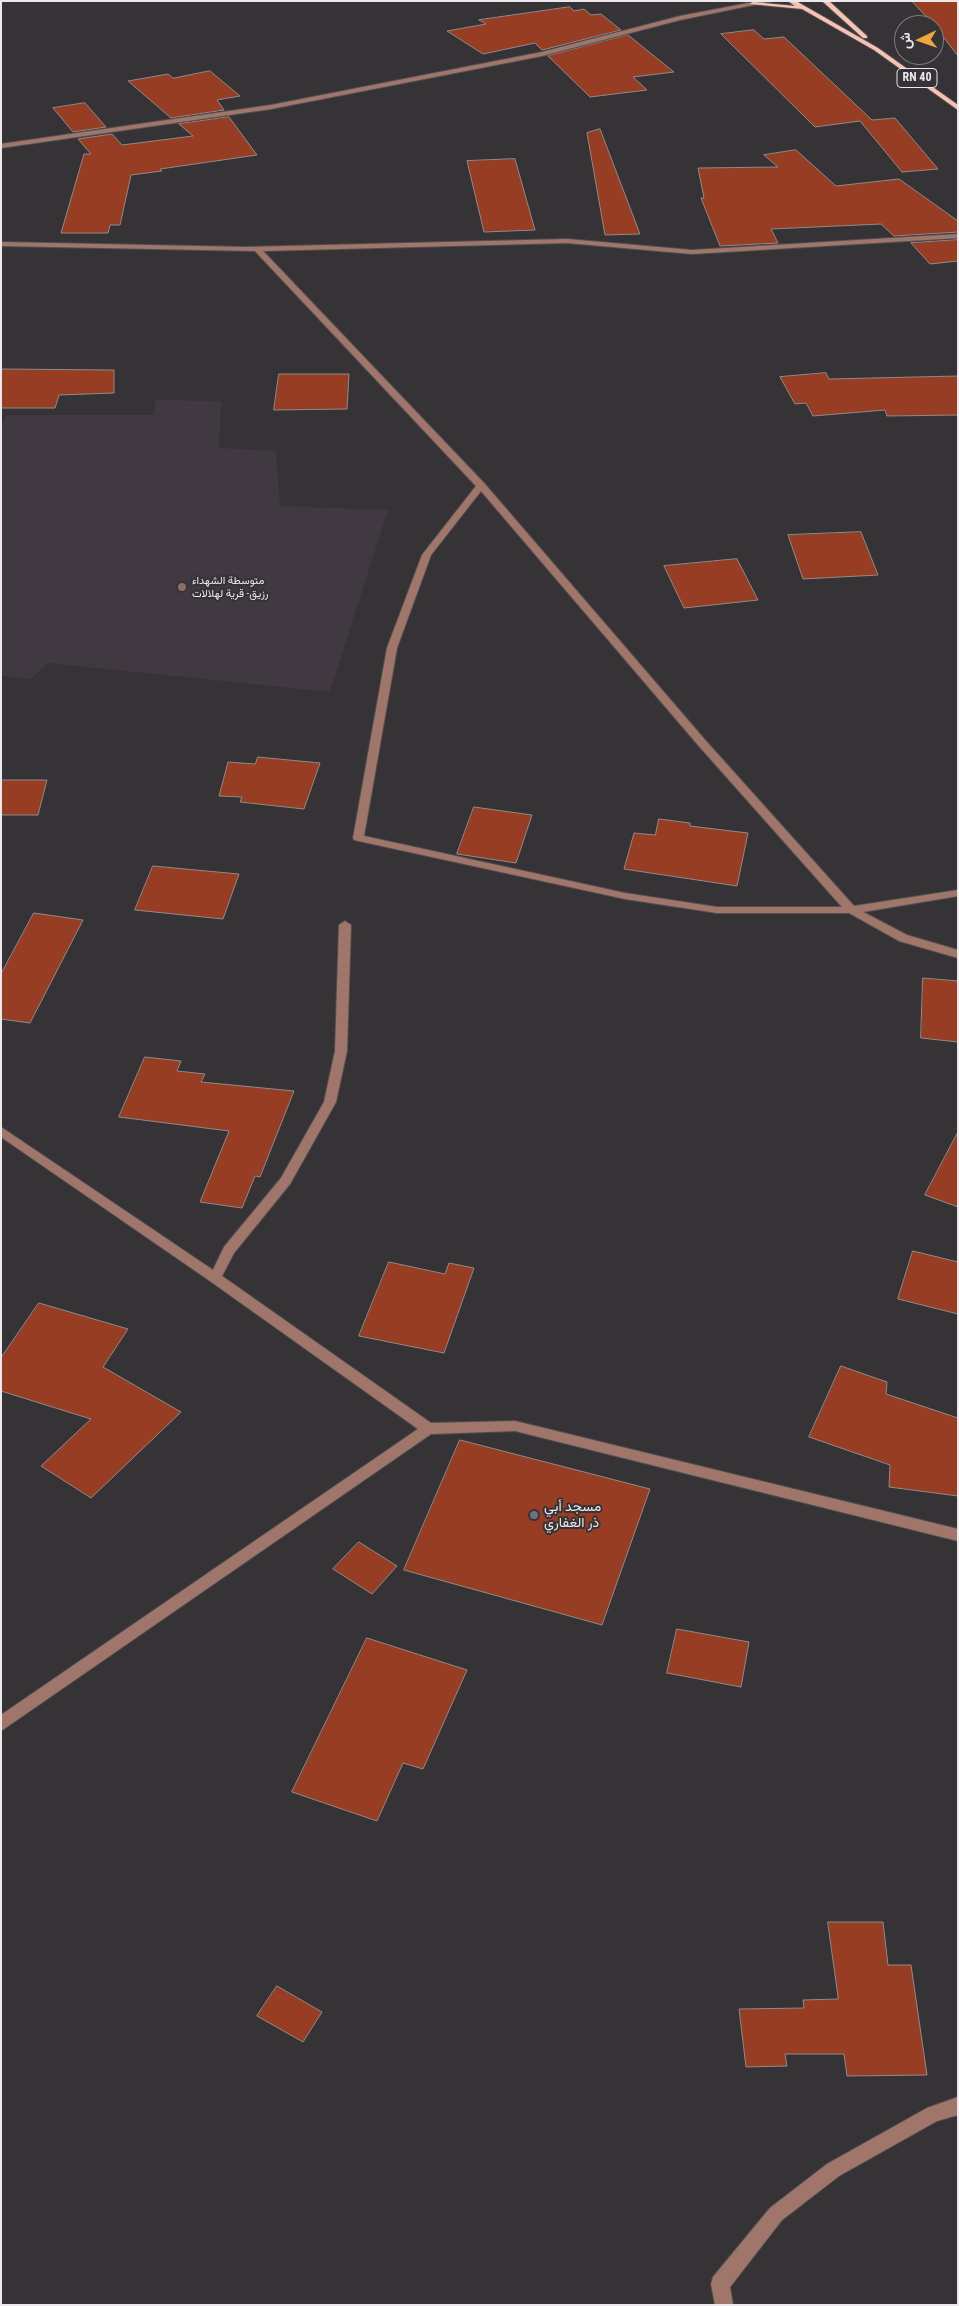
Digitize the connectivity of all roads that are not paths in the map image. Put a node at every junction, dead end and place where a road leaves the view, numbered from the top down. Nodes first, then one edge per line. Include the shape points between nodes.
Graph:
1 (725, 1) edge
2 (770, 1) edge
3 (791, 1) edge
4 (825, 1) edge
5 (753, 4) junction
6 (805, 8) junction
7 (680, 18) junction
8 (876, 50) junction
9 (958, 108) edge
10 (1, 146) edge
11 (958, 236) edge
12 (1, 244) edge
13 (257, 248) junction
14 (481, 485) junction
15 (958, 893) edge
16 (851, 910) junction
17 (345, 925) dead end
18 (958, 954) edge
19 (1, 1131) edge
20 (215, 1278) junction
21 (428, 1429) junction
22 (958, 1535) edge
23 (1, 1724) edge
24 (958, 2106) edge
25 (724, 2305) edge

1 - 7 street
2 - 5 street
3 - 6 main road, RN 40
4 - 8 main road, RN 40
5 - 6 main road
5 - 7 street
6 - 8 main road, RN 40
7 - 10 street via 542,54 271,107
8 - 9 main road, RN 40
11 - 13 street via 692,252 567,241
12 - 13 street
13 - 14 street
14 - 16 street via 702,743
14 - 16 street via 427,555 392,648 358,838 625,896 717,910
15 - 16 street
16 - 18 street via 903,938
17 - 20 street via 341,1051 330,1102 286,1181 229,1250
19 - 20 street
20 - 21 street
21 - 22 street via 515,1426
21 - 23 street
24 - 25 street via 933,2114 832,2170 776,2214 720,2284

